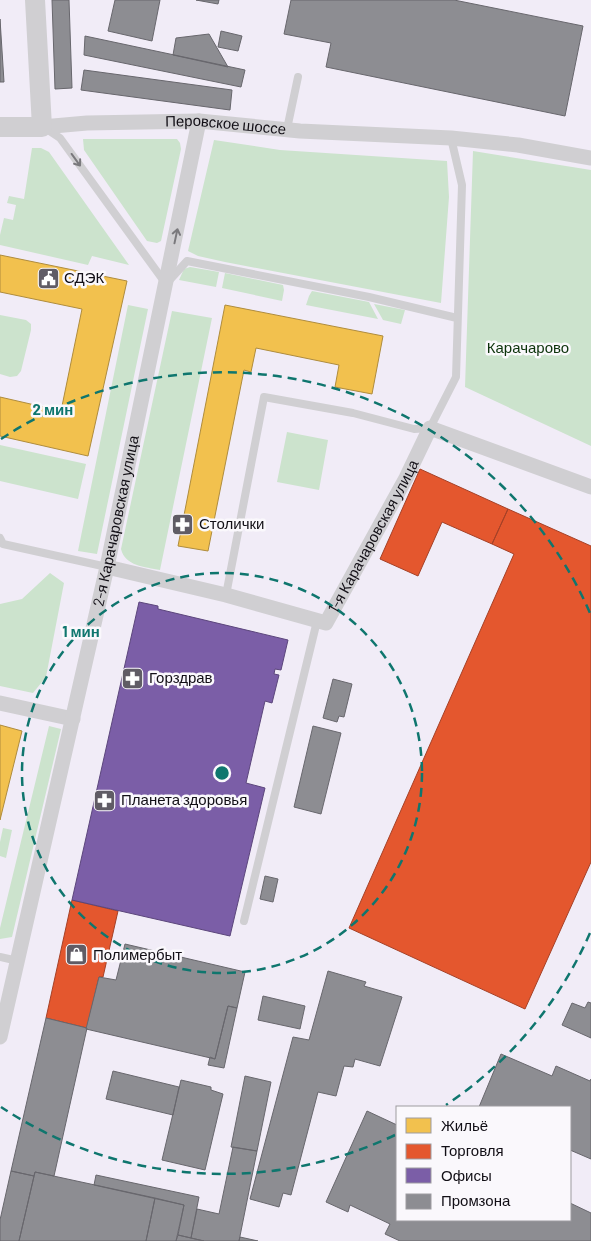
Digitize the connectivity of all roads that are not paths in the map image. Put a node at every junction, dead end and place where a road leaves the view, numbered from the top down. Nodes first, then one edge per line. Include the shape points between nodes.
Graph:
1 (35, 0) edge
2 (298, 77) dead end
3 (199, 121) junction
4 (42, 127) junction
5 (0, 128) edge
6 (287, 130) junction
7 (451, 138) junction
8 (591, 158) edge
9 (166, 284) junction
10 (457, 318) junction
11 (430, 428) junction
12 (591, 487) edge
13 (0, 538) edge
14 (107, 567) junction
15 (226, 595) junction
16 (316, 621) junction
17 (0, 703) edge
18 (73, 719) junction
19 (244, 921) dead end
20 (0, 957) edge
21 (18, 961) junction
22 (0, 1037) edge

1 - 4 street
2 - 6 lane
3 - 4 street, Перовское шоссе
3 - 6 street, Перовское шоссе
9 -> 3 street, 2-я Карачаровская улица
4 - 5 street, Перовское шоссе
4 -> 9 lane via 60,138
6 - 7 street, Перовское шоссе
7 - 8 street, Перовское шоссе via 518,145
7 - 10 lane via 462,185
9 - 10 lane via 187,262 369,297
9 - 14 street, 2-я Карачаровская улица
10 - 11 lane via 456,377
11 - 12 street
11 - 15 lane via 414,428 354,413 264,397
11 - 16 street, 1-я Карачаровская улица via 326,623
13 - 14 lane via 3,544
14 - 15 street, 1-я Карачаровская улица
14 - 18 street, 2-я Карачаровская улица
15 - 16 street, 1-я Карачаровская улица
16 - 19 lane
17 - 18 street
18 - 21 street, 2-я Карачаровская улица
20 - 21 lane
21 - 22 street, 2-я Карачаровская улица

